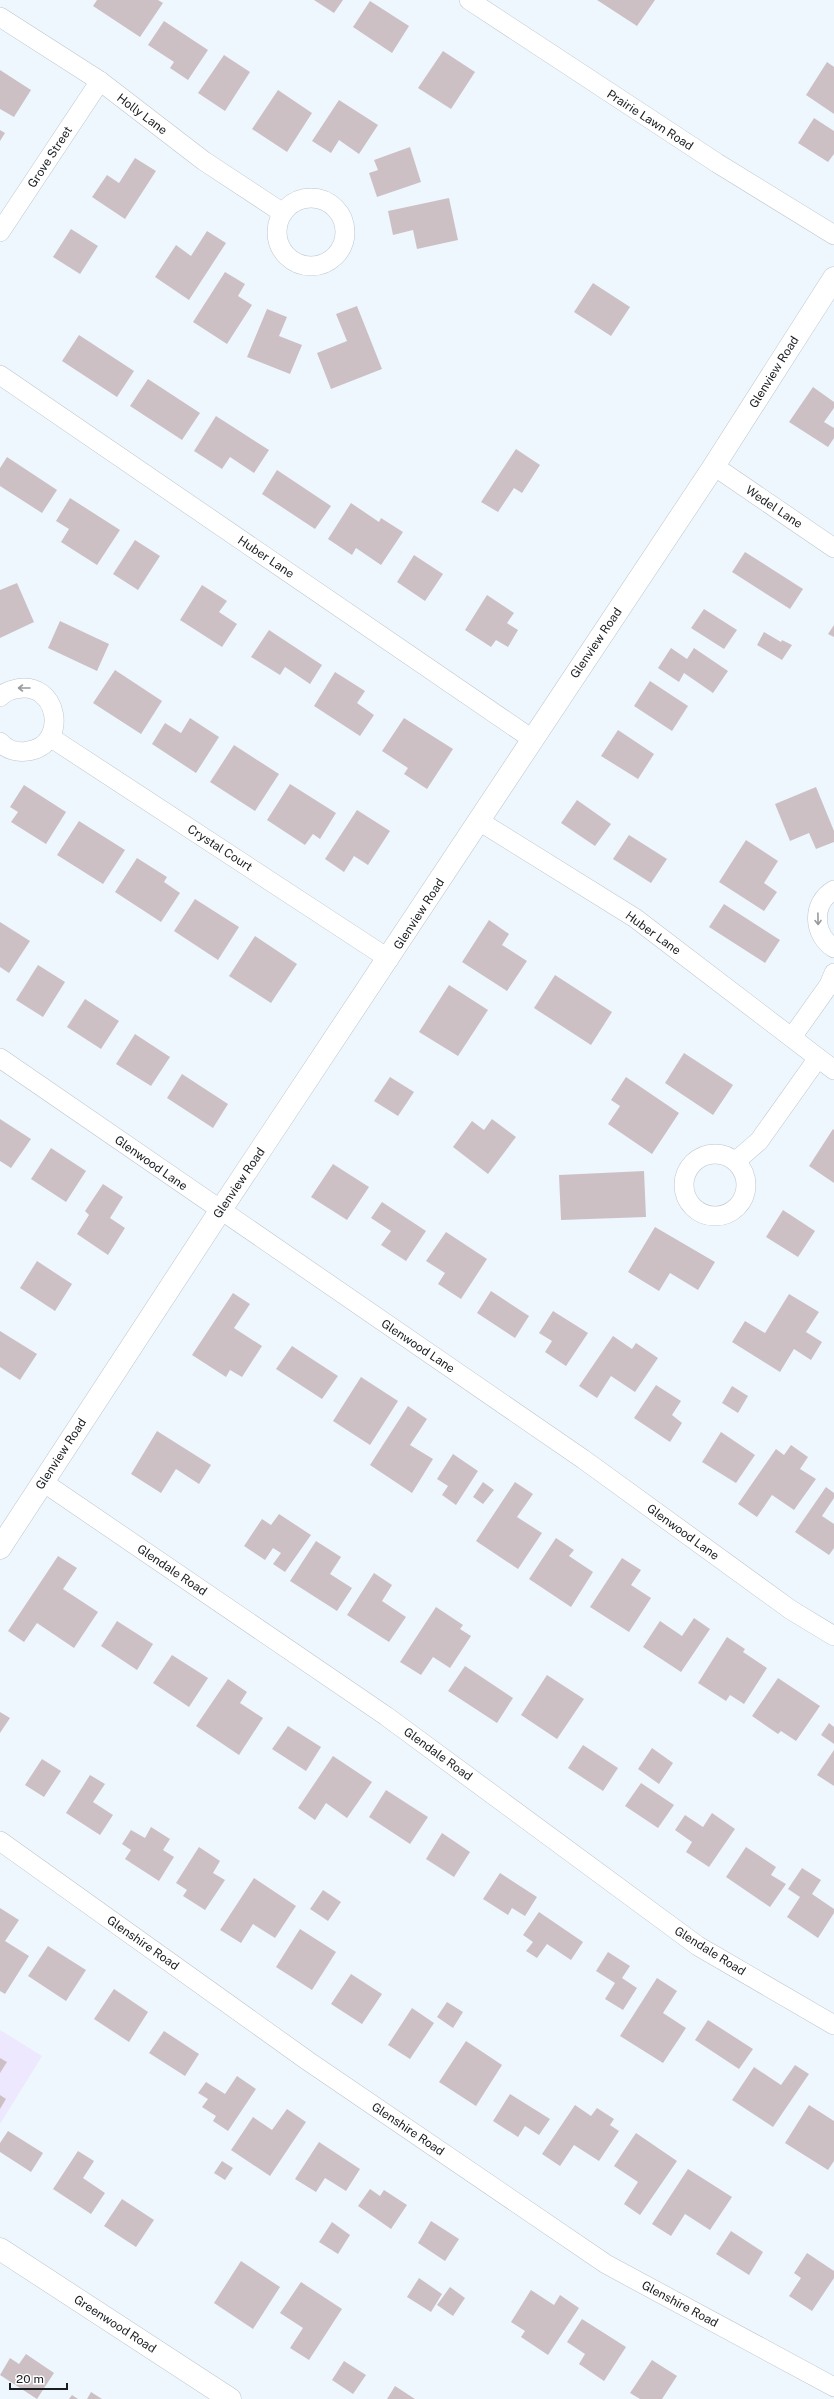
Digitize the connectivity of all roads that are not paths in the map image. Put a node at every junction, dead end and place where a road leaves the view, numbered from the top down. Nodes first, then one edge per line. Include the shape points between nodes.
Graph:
1 (469, 0) edge
2 (0, 16) edge
3 (100, 81) junction
4 (283, 213) dead end
5 (0, 232) edge
6 (834, 235) edge
7 (834, 278) edge
8 (0, 375) edge
9 (714, 466) junction
10 (834, 548) edge
11 (0, 698) edge
12 (50, 738) junction
13 (532, 740) junction
14 (0, 742) edge
15 (479, 821) junction
16 (834, 890) edge
17 (834, 948) edge
18 (389, 959) junction
19 (834, 974) edge
20 (792, 1037) junction
21 (0, 1058) edge
22 (818, 1058) junction
23 (834, 1070) edge
24 (736, 1161) dead end
25 (220, 1211) junction
26 (43, 1482) junction
27 (4, 1534) edge
28 (834, 1636) edge
29 (0, 1841) edge
30 (834, 2025) edge
31 (0, 2249) edge
32 (831, 2389) edge
33 (230, 2399) edge

1 - 6 street, Prairie Lawn Road via 718,164
2 - 3 street, Holly Lane
3 - 4 street, Holly Lane via 204,161
3 - 5 street, Grove Street
7 - 9 main road, Glenview Road
8 - 13 street, Huber Lane
9 - 10 street, Wedel Lane
9 - 13 main road, Glenview Road
12 -> 11 street via 55,718 53,708 40,692 31,688 21,688 11,690
12 - 14 street via 33,750 22,752 11,750
12 - 18 street, Crystal Court
13 - 15 main road, Glenview Road
15 - 18 main road, Glenview Road
15 - 20 street, Huber Lane via 635,918
16 -> 17 street via 823,900 817,920 824,940
18 - 25 main road, Glenview Road
19 - 20 street
20 - 22 street, Huber Lane
21 - 25 street, Glenwood Lane
22 - 23 street, Huber Lane
22 - 24 street via 759,1141
25 - 26 main road, Glenview Road
25 - 28 street, Glenwood Lane via 583,1459 791,1610
26 - 27 main road, Glenview Road
26 - 30 street, Glendale Road via 386,1716 698,1946
29 - 32 street, Glenshire Road via 308,2061 606,2264
31 - 33 main road, Greenwood Road

